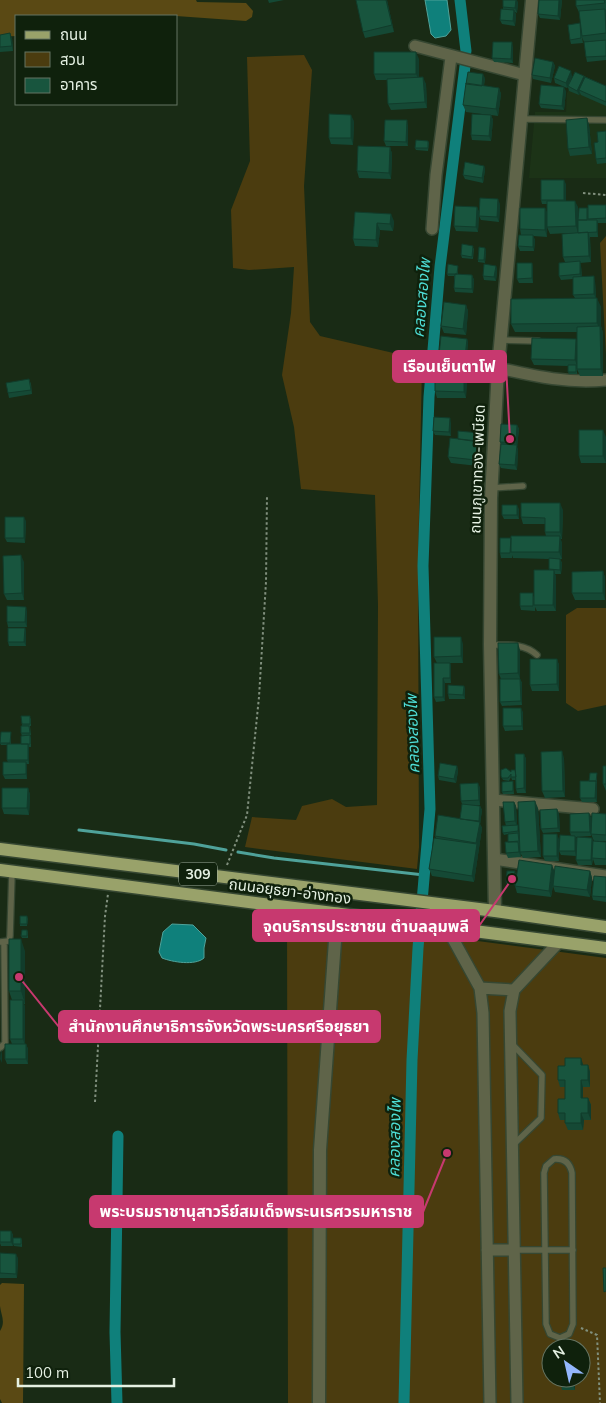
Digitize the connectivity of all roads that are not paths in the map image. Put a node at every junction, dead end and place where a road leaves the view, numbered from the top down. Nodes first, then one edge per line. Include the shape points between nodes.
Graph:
1 (532, 0) edge
2 (415, 46) dead end
3 (451, 57) junction
4 (525, 75) junction
5 (521, 119) junction
6 (606, 120) edge
7 (432, 228) dead end
8 (501, 340) junction
9 (547, 341) edge
10 (498, 368) junction
11 (606, 380) edge
12 (524, 486) dead end
13 (491, 488) junction
14 (490, 645) junction
15 (537, 655) dead end
16 (492, 800) junction
17 (593, 809) dead end
18 (0, 849) edge
19 (66, 858) junction
20 (494, 859) junction
21 (6, 871) edge
22 (606, 876) edge
23 (64, 878) junction
24 (495, 911) junction
25 (337, 913) junction
26 (606, 927) edge
27 (447, 928) junction
28 (2, 942) edge
29 (559, 942) junction
30 (606, 948) edge
31 (480, 988) junction
32 (514, 990) junction
33 (510, 1042) junction
34 (0, 1048) edge
35 (512, 1146) junction
36 (487, 1250) junction
37 (514, 1250) junction
38 (545, 1250) junction
39 (572, 1250) junction
40 (319, 1403) edge
41 (490, 1403) edge
42 (517, 1403) edge

1 - 4 street, ถนนภูเขาทอง-เพนียด
2 - 3 street
3 - 4 street
3 - 7 street
4 - 5 street, ถนนภูเขาทอง-เพนียด
5 - 6 lane
5 - 8 street, ถนนภูเขาทอง-เพนียด
8 - 9 lane
8 - 10 street, ถนนภูเขาทอง-เพนียด
10 - 11 street via 541,378 587,382
10 - 13 street, ถนนภูเขาทอง-เพนียด
12 - 13 lane
13 - 14 street, ถนนภูเขาทอง-เพนียด
14 - 15 lane via 518,645 530,648
14 - 16 street, ถนนภูเขาทอง-เพนียด
16 - 17 street
16 - 20 street, ถนนภูเขาทอง-เพนียด
18 - 19 main road, ถนนอยุธยา-อ่างทอง / 309
19 - 23 main road
19 - 24 main road, ถนนอยุธยา-อ่างทอง / 309
20 - 22 street
20 - 24 street, ถนนภูเขาทอง-เพนียด
21 - 23 main road, ถนนอยุธยา-อ่างทอง / 309
21 - 28 lane via 10,936 9,940
23 - 25 main road, ถนนอยุธยา-อ่างทอง / 309
24 - 26 main road, ถนนอยุธยา-อ่างทอง / 309
25 - 27 main road, ถนนอยุธยา-อ่างทอง / 309
25 - 40 street via 320,1150
27 - 29 main road, ถนนอยุธยา-อ่างทอง / 309
27 - 31 street
28 - 34 lane via 5,1043
29 - 30 main road, ถนนอยุธยา-อ่างทอง / 309
29 - 32 street
31 - 32 street
31 - 36 street via 484,1012
32 - 33 street
33 - 35 street
33 - 35 lane via 542,1075 541,1118
35 - 37 street
36 - 37 street
36 - 41 street
37 - 38 lane
37 - 42 street
38 - 39 lane
38 - 39 lane via 547,1328 550,1334 560,1338 569,1334 573,1324
38 - 39 lane via 544,1169 558,1159 565,1160 571,1169

